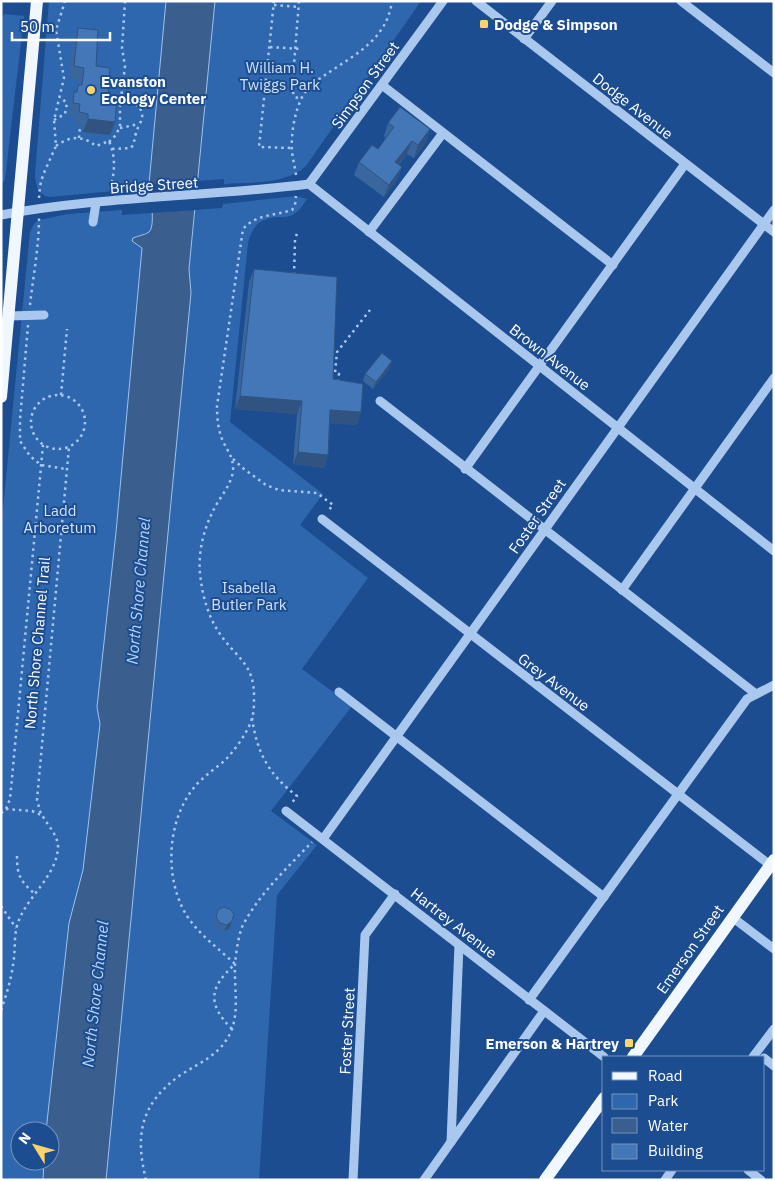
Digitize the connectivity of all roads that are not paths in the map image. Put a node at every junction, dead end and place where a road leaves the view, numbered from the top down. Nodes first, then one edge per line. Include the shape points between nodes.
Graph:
1 (37, 1) edge
2 (443, 1) edge
3 (476, 1) edge
4 (552, 1) edge
5 (681, 1) edge
6 (524, 39) junction
7 (774, 73) edge
8 (382, 85) junction
9 (443, 133) junction
10 (685, 164) junction
11 (309, 184) junction
12 (96, 203) junction
13 (774, 210) edge
14 (19, 212) junction
15 (1, 215) edge
16 (93, 222) dead end
17 (763, 224) junction
18 (369, 232) junction
19 (774, 232) edge
20 (612, 265) junction
21 (9, 316) junction
22 (44, 316) dead end
23 (540, 366) junction
24 (774, 378) edge
25 (770, 390) edge
26 (1, 397) edge
27 (380, 401) dead end
28 (617, 427) junction
29 (465, 469) junction
30 (695, 489) junction
31 (322, 519) road end
32 (544, 530) junction
33 (774, 551) edge
34 (622, 590) junction
35 (470, 634) junction
36 (774, 685) edge
37 (339, 692) dead end
38 (756, 694) junction
39 (396, 736) junction
40 (678, 794) junction
41 (286, 811) road end
42 (323, 839) junction
43 (772, 862) edge
44 (395, 894) junction
45 (604, 897) junction
46 (732, 917) junction
47 (460, 945) junction
48 (774, 949) edge
49 (529, 1000) junction
50 (544, 1011) junction
51 (774, 1029) edge
52 (603, 1056) edge
53 (634, 1056) edge
54 (759, 1056) edge
55 (602, 1101) edge
56 (451, 1142) junction
57 (749, 1171) edge
58 (353, 1180) edge
59 (424, 1180) edge
60 (545, 1180) edge
61 (761, 1180) edge

1 - 14 main road
2 - 8 street, Simpson Street
3 - 6 street, Dodge Avenue
4 - 6 street
5 - 7 street
6 - 10 street, Dodge Avenue
8 - 9 street
8 - 11 street, Simpson Street
9 - 18 street
9 - 20 street
10 - 17 street, Dodge Avenue
10 - 20 street
11 - 12 street, Bridge Street
11 - 18 street, Brown Avenue
12 - 14 street, Bridge Street
12 - 16 street
13 - 17 street, Foster Street
14 - 15 street, Bridge Street
14 - 21 main road
17 - 19 street, Dodge Avenue
17 - 28 street, Foster Street
18 - 23 street, Brown Avenue
20 - 23 street
21 - 22 street
21 - 26 main road
23 - 28 street, Brown Avenue
23 - 29 street
24 - 25 street
25 - 30 street
27 - 29 street
28 - 30 street, Brown Avenue
28 - 32 street, Foster Street
29 - 32 street
30 - 33 street, Brown Avenue
30 - 34 street
31 - 35 street, Grey Avenue
32 - 34 street
32 - 35 street, Foster Street
34 - 38 street
35 - 39 street, Foster Street
35 - 40 street, Grey Avenue
36 - 38 street
37 - 39 street
38 - 40 street via 747,699
39 - 42 street, Foster Street
39 - 45 street
40 - 43 street, Grey Avenue
40 - 45 street
41 - 42 street, Hartrey Avenue
42 - 44 street, Hartrey Avenue
43 - 46 main road, Emerson Street
44 - 47 street, Hartrey Avenue
44 - 58 street, Foster Street via 365,935
45 - 49 street
46 - 48 street
46 - 53 main road, Emerson Street
47 - 49 street, Hartrey Avenue
47 - 56 street
49 - 50 street, Hartrey Avenue
50 - 52 street, Hartrey Avenue
50 - 56 street
51 - 54 street
55 - 60 main road
56 - 59 street
57 - 61 street

